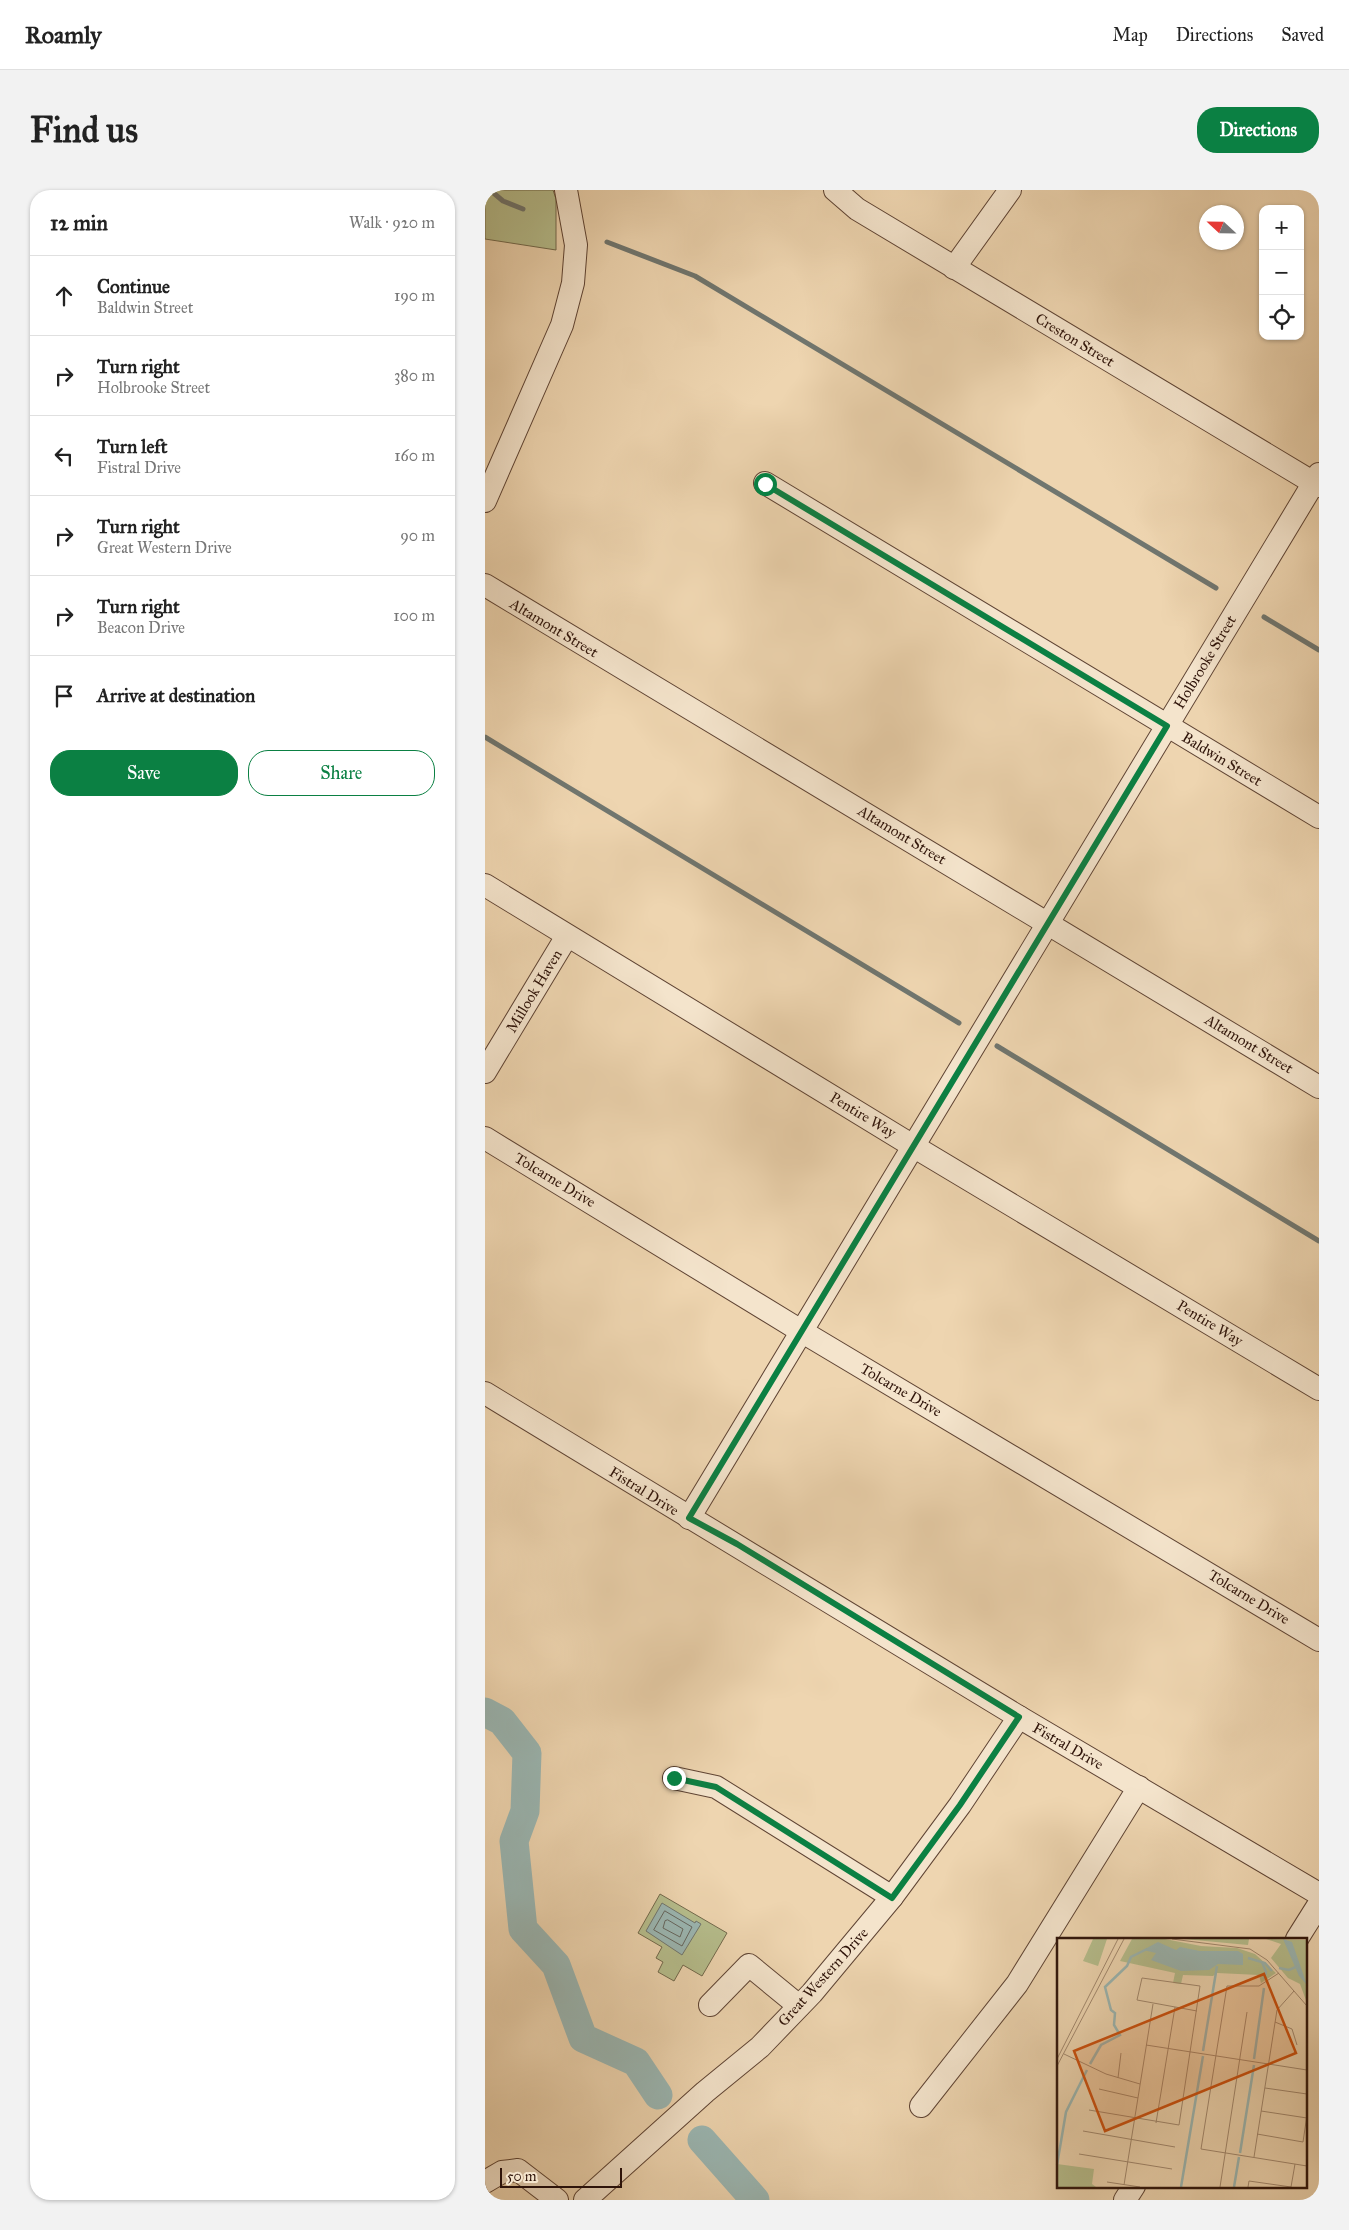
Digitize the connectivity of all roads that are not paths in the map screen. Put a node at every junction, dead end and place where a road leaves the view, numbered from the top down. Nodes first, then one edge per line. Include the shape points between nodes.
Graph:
1 (566, 190) edge
2 (835, 190) edge
3 (1010, 190) edge
4 (954, 268) junction
5 (1317, 481) edge
6 (765, 484) dead end
7 (485, 501) edge
8 (485, 586) edge
9 (1167, 726) junction
10 (1319, 817) edge
11 (485, 885) edge
12 (1047, 924) junction
13 (567, 936) junction
14 (485, 1072) edge
15 (1319, 1087) edge
16 (485, 1138) edge
17 (913, 1146) junction
18 (801, 1331) junction
19 (1319, 1389) edge
20 (485, 1393) edge
21 (689, 1518) junction
22 (1319, 1640) edge
23 (1019, 1717) junction
24 (674, 1778) dead end
25 (1139, 1787) junction
26 (1319, 1894) edge
27 (892, 1898) junction
28 (1319, 1904) edge
29 (1298, 1938) edge
30 (710, 2005) dead end
31 (799, 2006) junction
32 (921, 2106) dead end
33 (485, 2182) edge
34 (1134, 2188) edge
35 (557, 2200) edge
36 (585, 2200) edge
37 (1125, 2200) edge

1 - 7 street via 576,245 573,283 562,325
2 - 4 street, Creston Street via 857,209
3 - 4 street
4 - 5 street, Creston Street
5 - 9 street, Holbrooke Street
6 - 9 street, Baldwin Street
8 - 12 street, Altamont Street
9 - 10 street, Baldwin Street
9 - 12 street, Holbrooke Street
11 - 13 street, Pentire Way
12 - 15 street, Altamont Street
12 - 17 street, Holbrooke Street
13 - 14 street, Millook Haven
13 - 17 street, Pentire Way
16 - 18 street, Tolcarne Drive
17 - 18 street, Holbrooke Street
17 - 19 street, Pentire Way
18 - 21 street, Holbrooke Street
18 - 22 street, Tolcarne Drive
20 - 21 street, Fistral Drive
21 - 23 street, Fistral Drive via 737,1544
23 - 25 street, Fistral Drive
23 - 27 street, Great Western Drive
24 - 27 street via 716,1787
25 - 26 street, Fistral Drive
25 - 32 street via 1017,1984
27 - 31 street, Great Western Drive
28 - 29 street
30 - 31 street via 749,1964
31 - 36 street, Great Western Drive via 759,2047
33 - 35 street via 502,2172 518,2170
34 - 37 street

